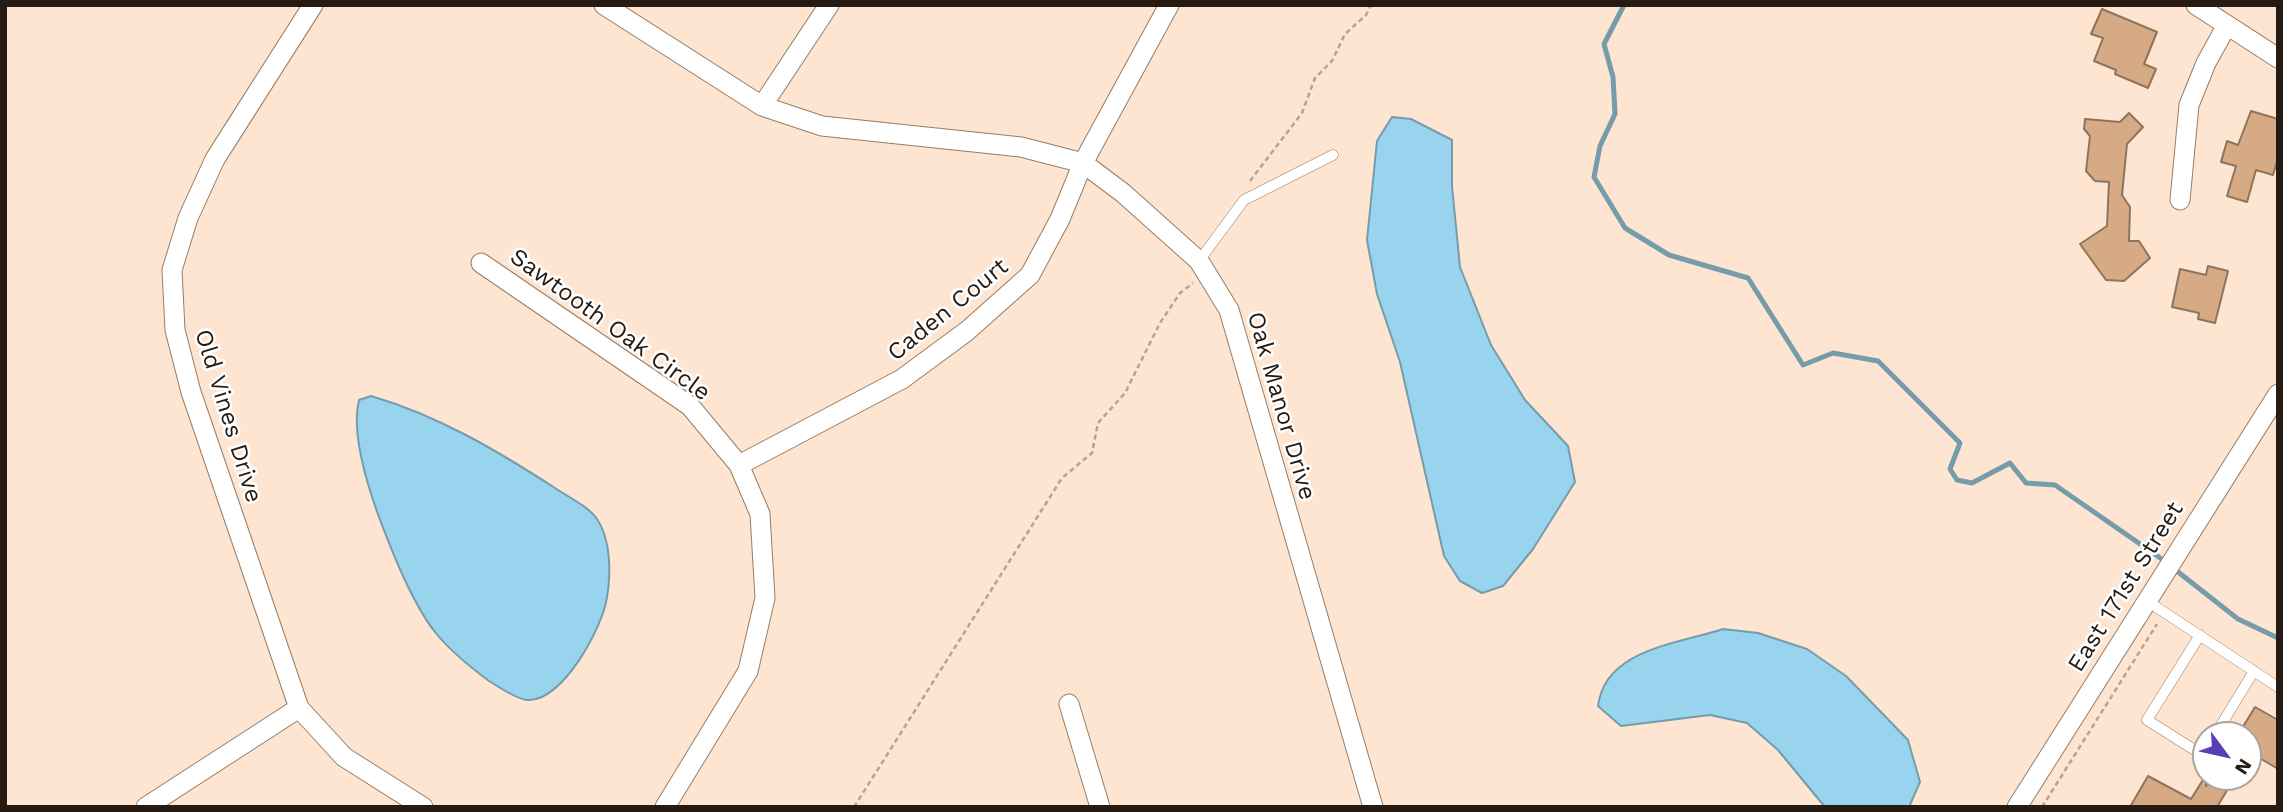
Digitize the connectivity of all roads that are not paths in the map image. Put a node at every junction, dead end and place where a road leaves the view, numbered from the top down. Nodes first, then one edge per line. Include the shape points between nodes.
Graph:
1 (313, 5) edge
2 (604, 5) edge
3 (829, 5) edge
4 (1169, 5) edge
5 (2196, 5) edge
6 (2227, 26) junction
7 (2278, 58) edge
8 (762, 106) junction
9 (1333, 155) dead end
10 (1083, 163) junction
11 (2180, 200) dead end
12 (481, 263) dead end
13 (1202, 267) junction
14 (2278, 394) edge
15 (739, 466) junction
16 (2147, 601) junction
17 (2200, 635) junction
18 (2254, 671) junction
19 (2278, 687) edge
20 (1069, 704) dead end
21 (299, 708) junction
22 (2224, 721) edge
23 (2192, 748) edge
24 (151, 806) edge
25 (423, 807) edge
26 (665, 807) edge
27 (1100, 807) edge
28 (1373, 807) edge
29 (2017, 807) edge

1 - 21 street, Old Vines Drive via 215,159 188,218 172,270 175,330 191,392
2 - 8 street, Oak Manor Drive
3 - 8 street
4 - 10 street, Caden Court
5 - 6 street
6 - 7 street
6 - 11 street via 2189,105
8 - 10 street, Oak Manor Drive via 822,126 1021,147
9 - 13 lane via 1244,200
10 - 13 street, Oak Manor Drive via 1123,193
10 - 15 street, Caden Court via 1030,275 967,331 902,379
12 - 15 street, Sawtooth Oak Circle via 690,406
13 - 28 street, Oak Manor Drive via 1229,310
14 - 16 street, East 171st Street
15 - 26 street, Sawtooth Oak Circle via 761,514 765,598 748,671
16 - 17 lane
16 - 29 street, East 171st Street
17 - 18 lane
17 - 23 lane via 2147,720
18 - 19 lane
18 - 22 lane
20 - 27 street
21 - 24 street
21 - 25 street, Old Vines Drive via 344,757

